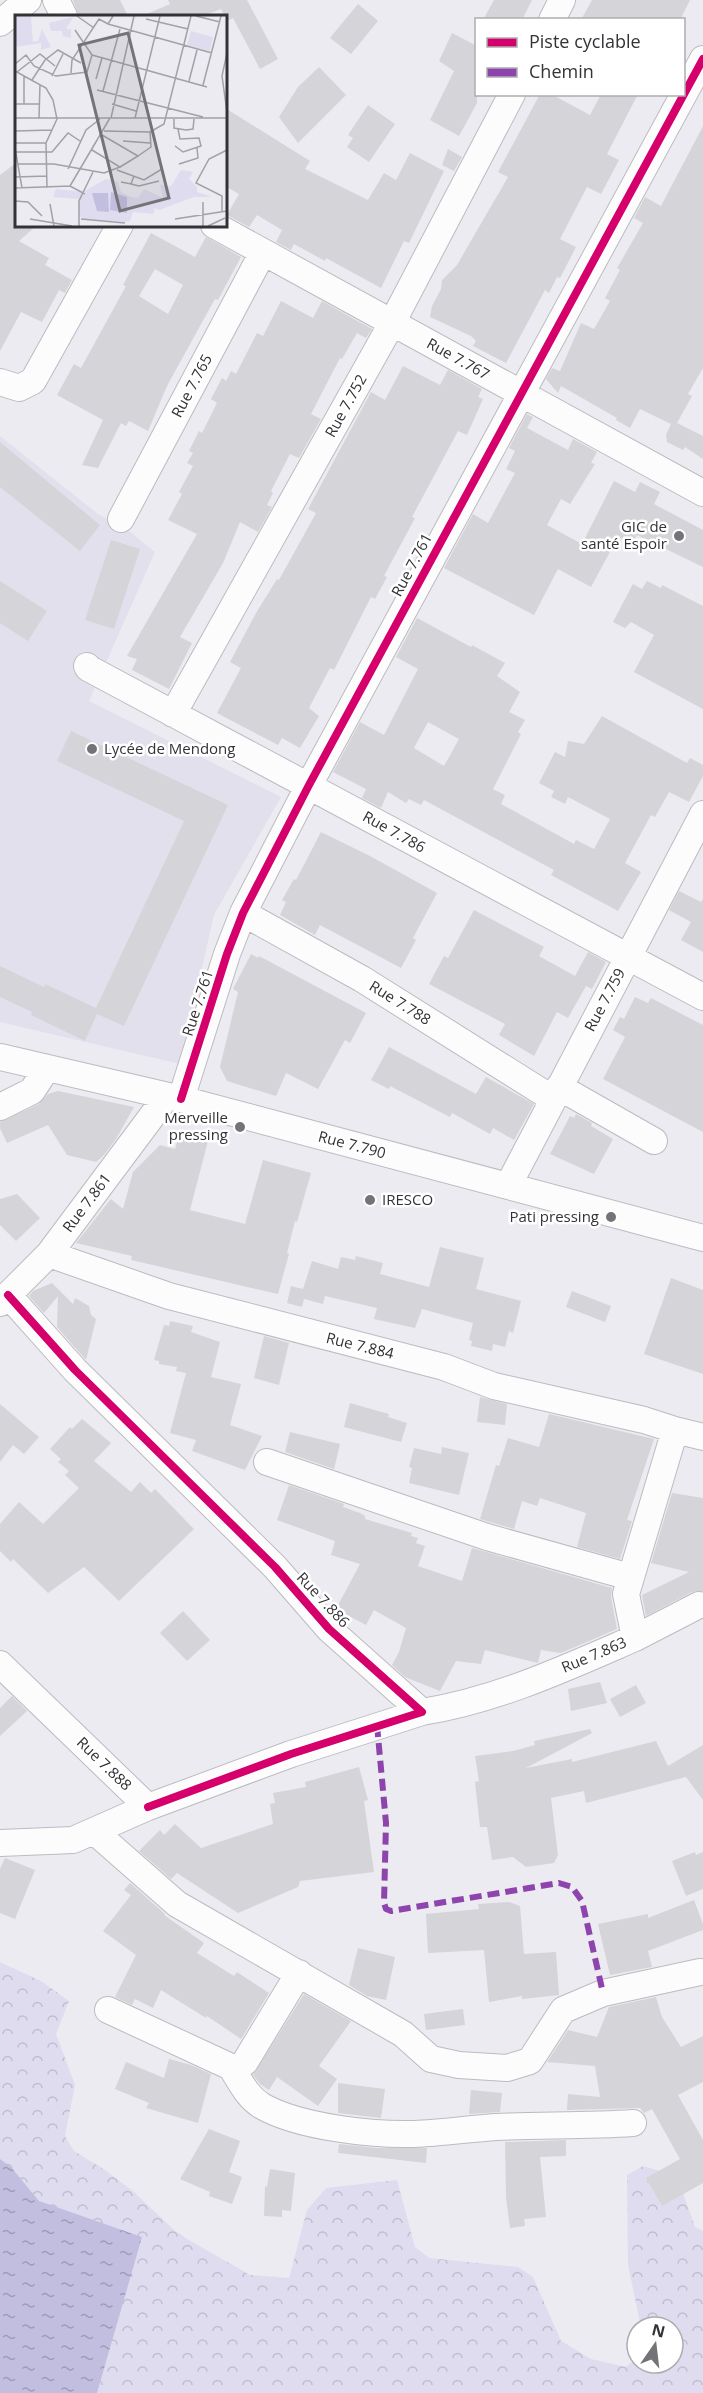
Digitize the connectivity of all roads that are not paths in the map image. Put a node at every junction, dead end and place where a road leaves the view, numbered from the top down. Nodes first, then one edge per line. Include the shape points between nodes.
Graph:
1 (28, 0) edge
2 (56, 0) edge
3 (562, 0) edge
4 (64, 15) edge
5 (553, 18) edge
6 (0, 23) edge
7 (703, 59) edge
8 (685, 92) edge
9 (511, 96) edge
10 (683, 96) edge
11 (119, 226) edge
12 (216, 226) edge
13 (264, 252) junction
14 (392, 323) junction
15 (0, 382) edge
16 (520, 393) junction
17 (703, 493) edge
18 (121, 519) dead end
19 (87, 666) dead end
20 (173, 714) junction
21 (309, 785) junction
22 (703, 814) edge
23 (243, 913) junction
24 (628, 957) junction
25 (703, 997) edge
26 (0, 1057) edge
27 (47, 1068) junction
28 (556, 1093) junction
29 (174, 1098) junction
30 (0, 1107) edge
31 (654, 1141) dead end
32 (508, 1186) junction
33 (703, 1238) edge
34 (49, 1254) junction
35 (4, 1299) edge
36 (675, 1430) junction
37 (703, 1437) edge
38 (267, 1461) dead end
39 (630, 1577) junction
40 (699, 1605) dead end
41 (635, 1638) junction
42 (0, 1664) edge
43 (422, 1712) junction
44 (148, 1807) junction
45 (95, 1832) junction
46 (0, 1843) edge
47 (700, 1972) dead end
48 (299, 1973) junction
49 (108, 2010) dead end
50 (231, 2067) junction
51 (633, 2123) dead end

1 - 6 street
2 - 4 street
3 - 5 street
7 - 8 street, Rue 7.761
9 - 14 street, Rue 7.752
10 - 16 street, Rue 7.761
11 - 15 street via 33,381 19,388
12 - 13 street, Rue 7.767
13 - 14 street, Rue 7.767
13 - 18 street, Rue 7.765
14 - 16 street, Rue 7.767
14 - 20 street, Rue 7.752
16 - 17 street, Rue 7.767
16 - 21 street, Rue 7.761
19 - 20 street, Rue 7.786
20 - 21 street, Rue 7.786
21 - 23 street, Rue 7.761
21 - 24 street, Rue 7.786
22 - 24 street, Rue 7.759
23 - 28 street, Rue 7.788
23 - 29 street, Rue 7.761
24 - 25 street, Rue 7.786
24 - 28 street, Rue 7.759
26 - 27 street, Rue 7.790
27 - 29 street, Rue 7.790
27 - 30 street via 32,1092
28 - 31 street, Rue 7.788
28 - 32 street, Rue 7.759
29 - 32 street, Rue 7.790
29 - 34 street, Rue 7.861
32 - 33 street, Rue 7.790
34 - 35 street, Rue 7.861
34 - 36 street, Rue 7.884 via 169,1296 444,1367 494,1386
35 - 43 street, Rue 7.886 via 275,1567 329,1629
36 - 37 street
36 - 39 street, Rue 7.863
38 - 39 street via 487,1537
39 - 41 street, Rue 7.863 via 626,1594
40 - 41 street
41 - 43 street, Rue 7.863 via 501,1693
42 - 44 street, Rue 7.888
43 - 44 street via 291,1754
44 - 45 street, Rue 7.888
45 - 46 street, Rue 7.888 via 73,1840
45 - 48 street via 177,1904
47 - 48 street via 603,1993 563,2010 530,2061 507,2068 431,2059 403,2034
48 - 50 street via 245,2062
49 - 50 street
50 - 51 street via 247,2094 260,2105 332,2128 412,2134

